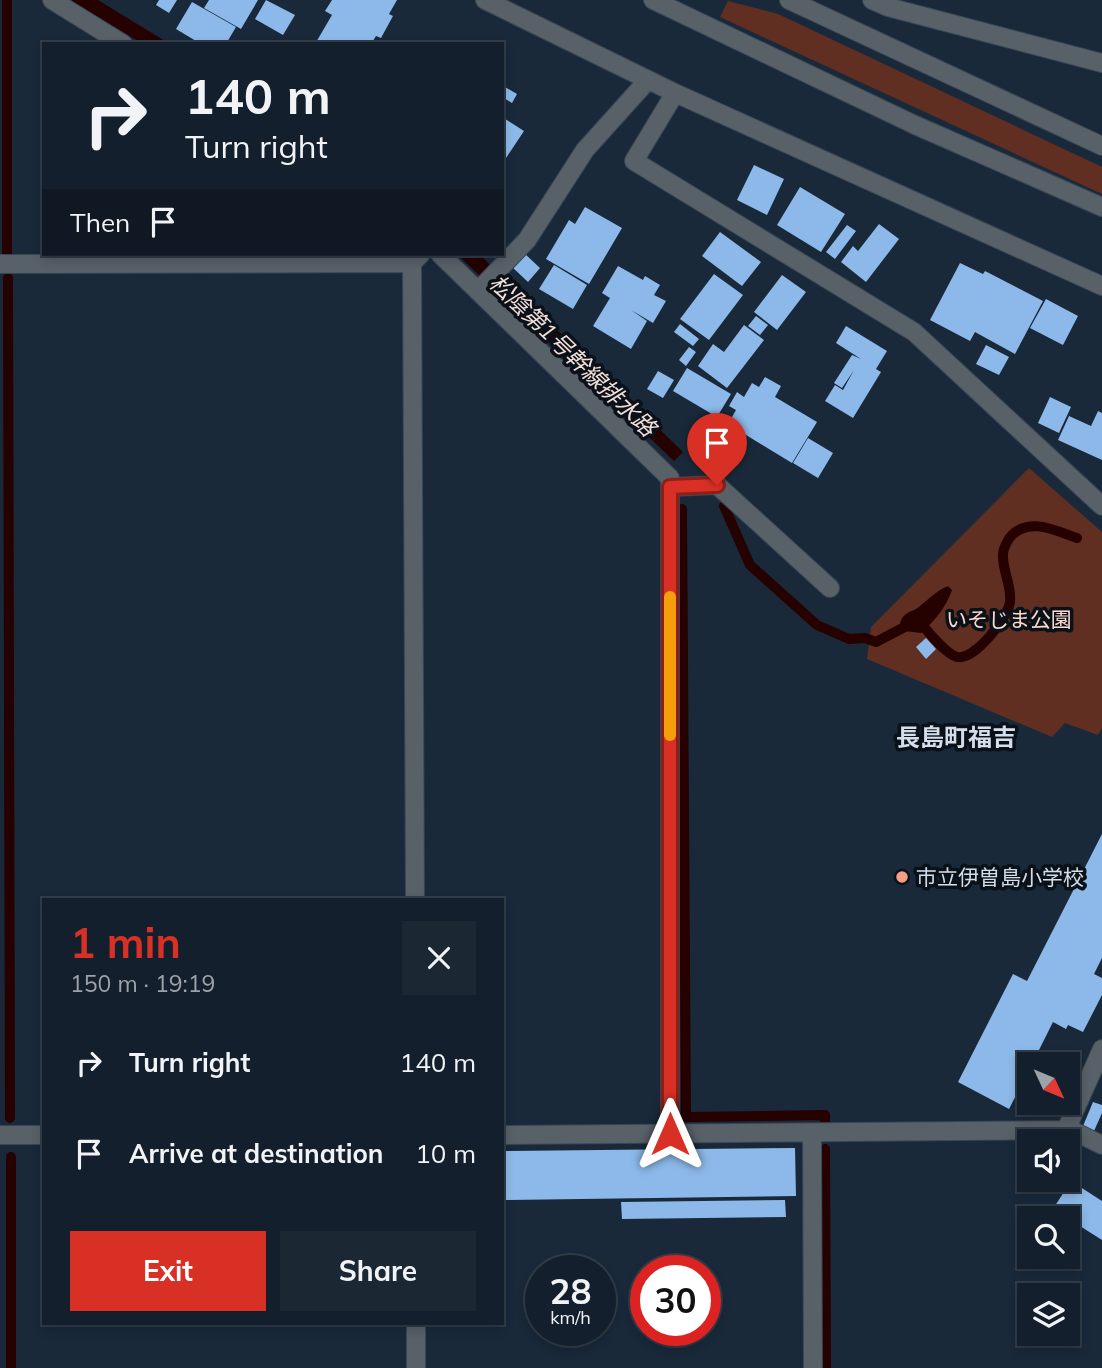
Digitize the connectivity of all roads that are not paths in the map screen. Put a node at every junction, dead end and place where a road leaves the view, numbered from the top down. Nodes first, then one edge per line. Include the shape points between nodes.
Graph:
1 (52, 0) edge
2 (485, 0) edge
3 (653, 0) edge
4 (789, 0) edge
5 (872, 0) edge
6 (120, 42) edge
7 (1102, 63) edge
8 (648, 80) junction
9 (675, 93) junction
10 (1102, 146) edge
11 (1102, 207) edge
12 (442, 256) edge
13 (416, 258) edge
14 (0, 264) edge
15 (1102, 286) edge
16 (481, 288) junction
17 (670, 487) junction
18 (1102, 506) edge
19 (830, 588) dead end
20 (415, 898) edge
21 (1102, 1049) edge
22 (1068, 1128) junction
23 (812, 1133) junction
24 (670, 1134) junction
25 (0, 1135) edge
26 (42, 1135) edge
27 (504, 1135) edge
28 (1102, 1145) edge
29 (416, 1325) edge
30 (416, 1368) edge
31 (813, 1368) edge

1 - 6 street
2 - 8 street
3 - 11 street via 915,125
4 - 10 street
5 - 7 street
8 - 9 street
8 - 16 street via 585,150 527,240
9 - 15 street
9 - 18 street via 634,161 915,332
12 - 16 street
13 - 14 street
13 - 20 street
16 - 17 street via 670,478
17 - 19 street via 717,485
17 - 24 street
21 - 22 street
22 - 23 street
22 - 28 street
23 - 24 street
23 - 31 street
24 - 27 street
25 - 26 street
29 - 30 street

